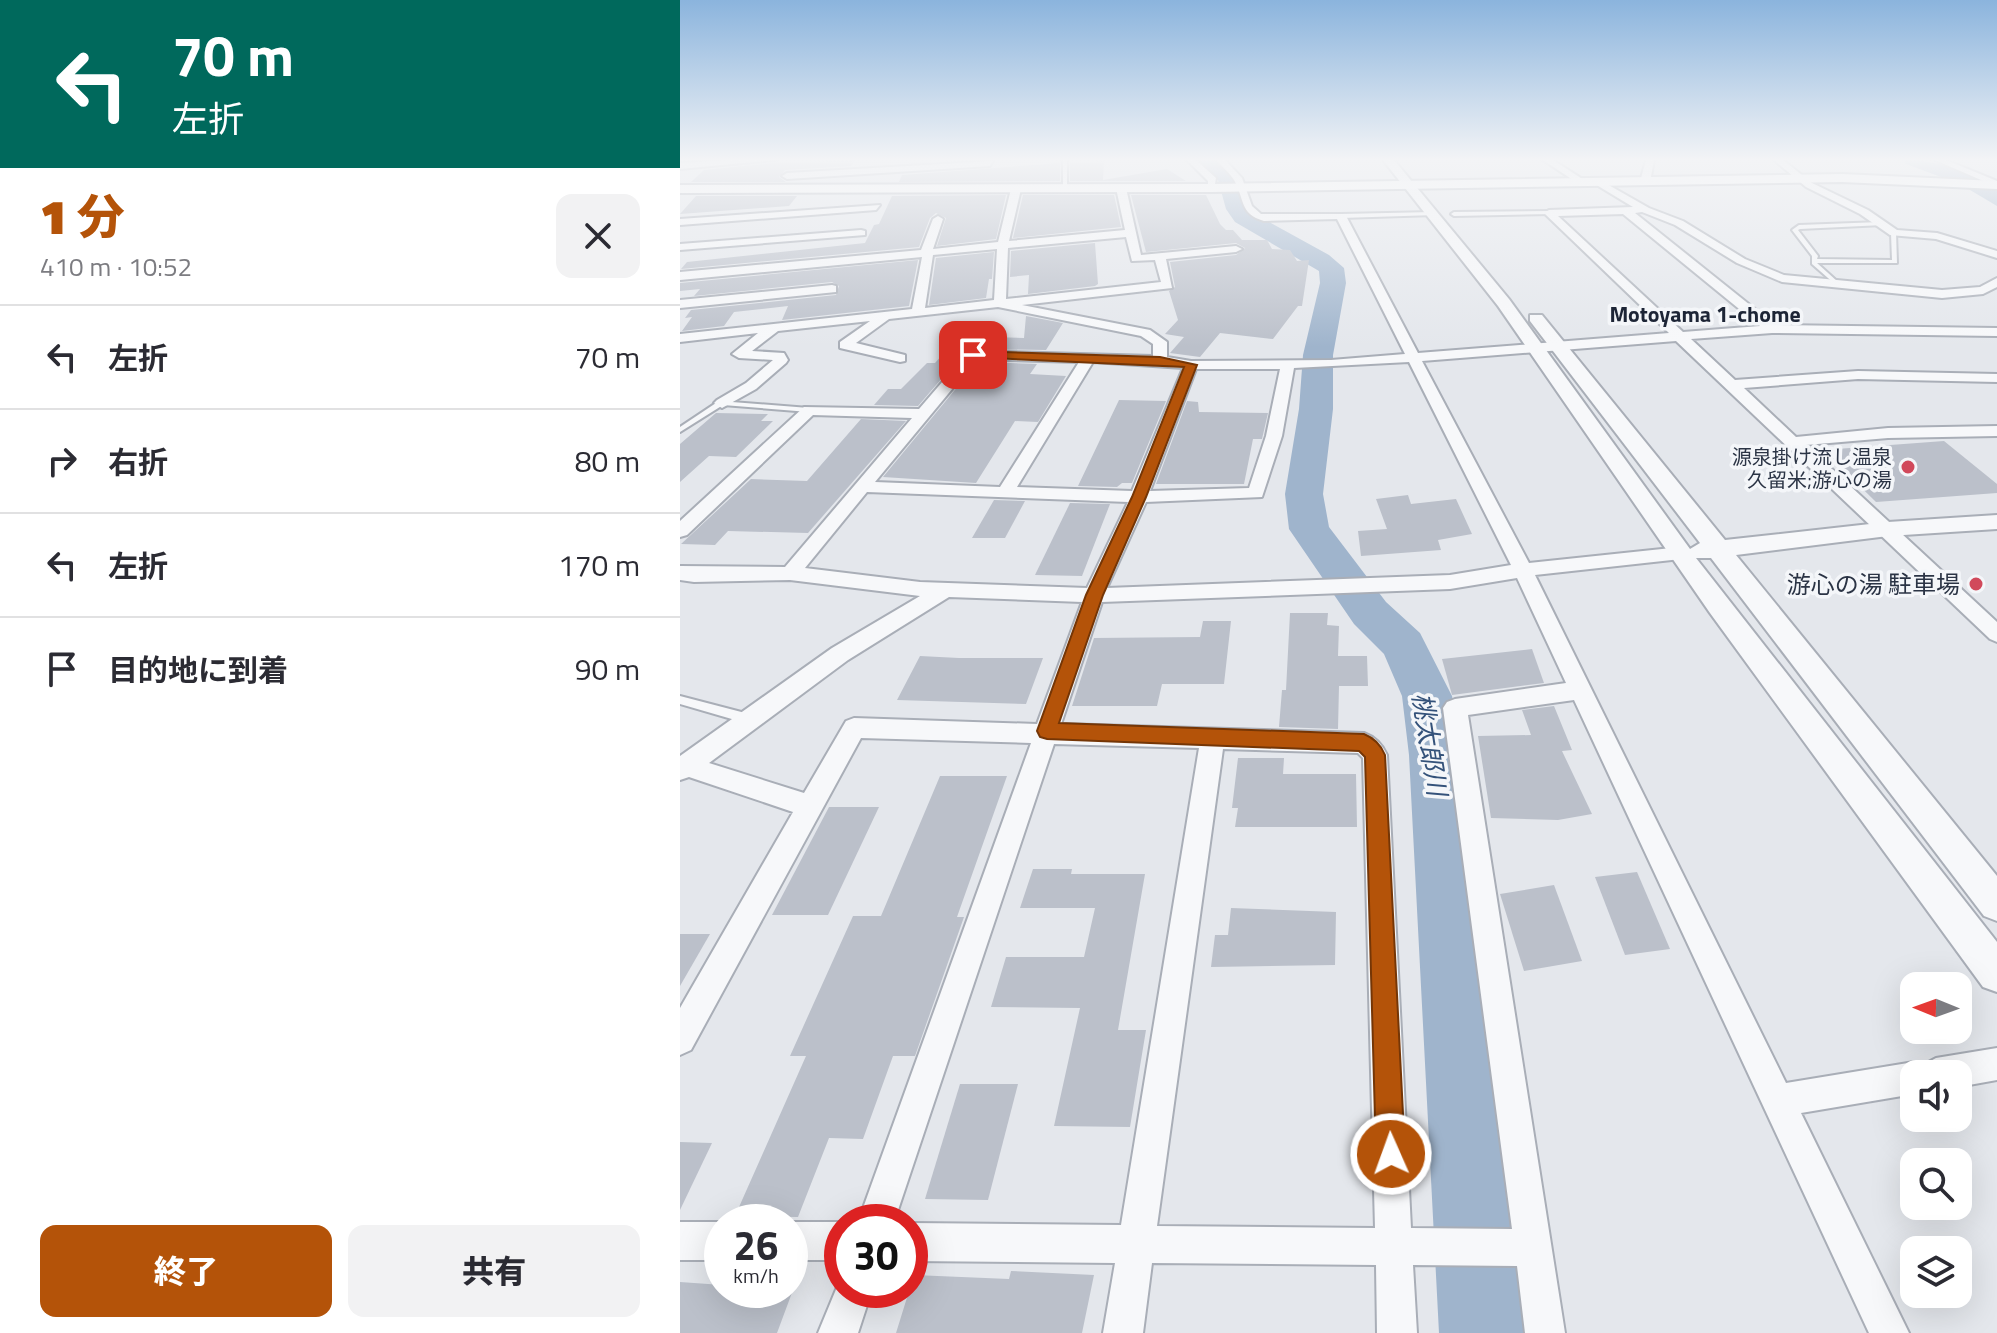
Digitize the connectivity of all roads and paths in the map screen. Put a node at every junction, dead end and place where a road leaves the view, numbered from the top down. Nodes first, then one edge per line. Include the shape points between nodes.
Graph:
1 (708, 222) edge
2 (867, 222) edge
3 (937, 222) edge
4 (1008, 222) edge
5 (1129, 222) edge
6 (1344, 222) edge
7 (1450, 222) edge
8 (1559, 222) edge
9 (1640, 222) edge
10 (1677, 222) edge
11 (1878, 222) edge
12 (1881, 224) junction
13 (861, 233) junction
14 (1131, 233) junction
15 (1894, 233) junction
16 (693, 246) junction
17 (1003, 246) junction
18 (680, 247) edge
19 (1236, 249) dead end
20 (927, 254) junction
21 (1997, 255) edge
22 (1160, 256) junction
23 (845, 261) junction
24 (1814, 261) junction
25 (680, 263) edge
26 (775, 267) junction
27 (703, 274) junction
28 (680, 276) edge
29 (1997, 282) edge
30 (1836, 283) junction
31 (1912, 291) junction
32 (680, 304) edge
33 (1000, 304) junction
34 (825, 306) junction
35 (918, 313) junction
36 (748, 314) junction
37 (883, 317) junction
38 (1933, 321) junction
39 (774, 328) junction
40 (1772, 329) junction
41 (1997, 332) edge
42 (1675, 334) junction
43 (680, 338) edge
44 (1546, 346) junction
45 (1412, 356) junction
46 (900, 358) dead end
47 (1087, 360) junction
48 (1160, 360) junction
49 (1288, 363) junction
50 (1191, 365) junction
51 (1997, 378) edge
52 (1728, 385) junction
53 (722, 403) junction
54 (809, 410) junction
55 (922, 414) junction
56 (680, 430) edge
57 (1997, 431) edge
58 (1791, 442) junction
59 (863, 487) junction
60 (1005, 492) junction
61 (1139, 497) junction
62 (1997, 522) edge
63 (1888, 529) junction
64 (680, 531) edge
65 (1717, 549) junction
66 (1681, 553) junction
67 (1523, 570) junction
68 (680, 573) edge
69 (790, 573) junction
70 (945, 590) junction
71 (1094, 595) junction
72 (1997, 634) edge
73 (1580, 690) junction
74 (680, 700) edge
75 (750, 720) junction
76 (1047, 731) junction
77 (1212, 739) junction
78 (683, 768) edge
79 (810, 806) junction
80 (1997, 904) edge
81 (1997, 973) edge
82 (680, 1039) edge
83 (1997, 1064) edge
84 (1972, 1068) edge
85 (1900, 1080) edge
86 (1776, 1101) junction
87 (882, 1204) edge
88 (680, 1241) edge
89 (704, 1241) edge
90 (928, 1242) edge
91 (1136, 1246) junction
92 (1394, 1247) junction
93 (1534, 1248) junction
94 (847, 1308) edge
95 (838, 1333) edge
96 (1123, 1333) edge
97 (1397, 1333) edge
98 (1545, 1333) edge
99 (1889, 1333) edge

1 - 16 street
2 - 13 street
3 - 20 street
4 - 17 street
5 - 14 street
6 - 45 street
7 - 44 street
8 - 42 street
9 - 40 street
10 - 30 street via 1759,270 1782,278
11 - 12 street
12 - 15 street
12 - 24 lane via 1799,227 1795,230
13 - 16 street
13 - 23 street
14 - 17 street
14 - 22 street via 1136,259
15 - 21 street via 1937,236
15 - 24 lane via 1895,262
16 - 18 street
16 - 25 street
17 - 20 street
17 - 33 street
19 - 22 street
20 - 23 street
20 - 35 street
22 - 33 street via 1168,285
23 - 26 street
23 - 34 street
24 - 30 lane
26 - 27 street
26 - 36 street
27 - 28 street
27 - 32 street
29 - 31 street via 1973,292
30 - 31 street
31 - 38 street
32 - 36 street
33 - 35 street
33 - 48 street via 1145,333 1160,342
34 - 36 street
34 - 37 street
34 - 39 street
35 - 37 street
36 - 39 street
36 - 43 street
37 - 46 street via 845,345
38 - 40 street
38 - 41 street
39 - 53 street via 739,354 781,360
40 - 42 street
42 - 44 street
42 - 52 street
44 - 45 street
44 - 65 street
44 - 66 street
45 - 49 street
45 - 67 street
47 - 48 street
47 - 55 street via 973,355
47 - 60 street
48 - 50 street
49 - 50 street
49 - 61 street via 1256,493
50 - 61 street
51 - 52 street via 1858,375
52 - 58 street
53 - 54 lane
53 - 56 lane
54 - 55 street
54 - 64 street
55 - 59 street
57 - 58 street
58 - 63 street
59 - 60 street
59 - 69 street
60 - 61 street
61 - 71 street
62 - 63 street
63 - 65 street
63 - 72 street
65 - 66 street
65 - 80 street
66 - 67 street
66 - 81 street
67 - 71 street via 1450,582
67 - 73 street
68 - 69 street
69 - 70 street
70 - 71 street
70 - 75 street via 840,654
71 - 76 street
73 - 86 street
73 - 93 street via 1455,708
74 - 75 lane
75 - 78 street
76 - 77 street
76 - 79 street via 854,728
76 - 87 street
77 - 91 street
77 - 92 street via 1364,743 1375,755
78 - 79 street
79 - 82 street
83 - 84 street
85 - 86 street
86 - 99 street
88 - 89 street
90 - 91 street
91 - 92 street
91 - 96 street
92 - 93 street
92 - 97 street
93 - 98 street
94 - 95 street

